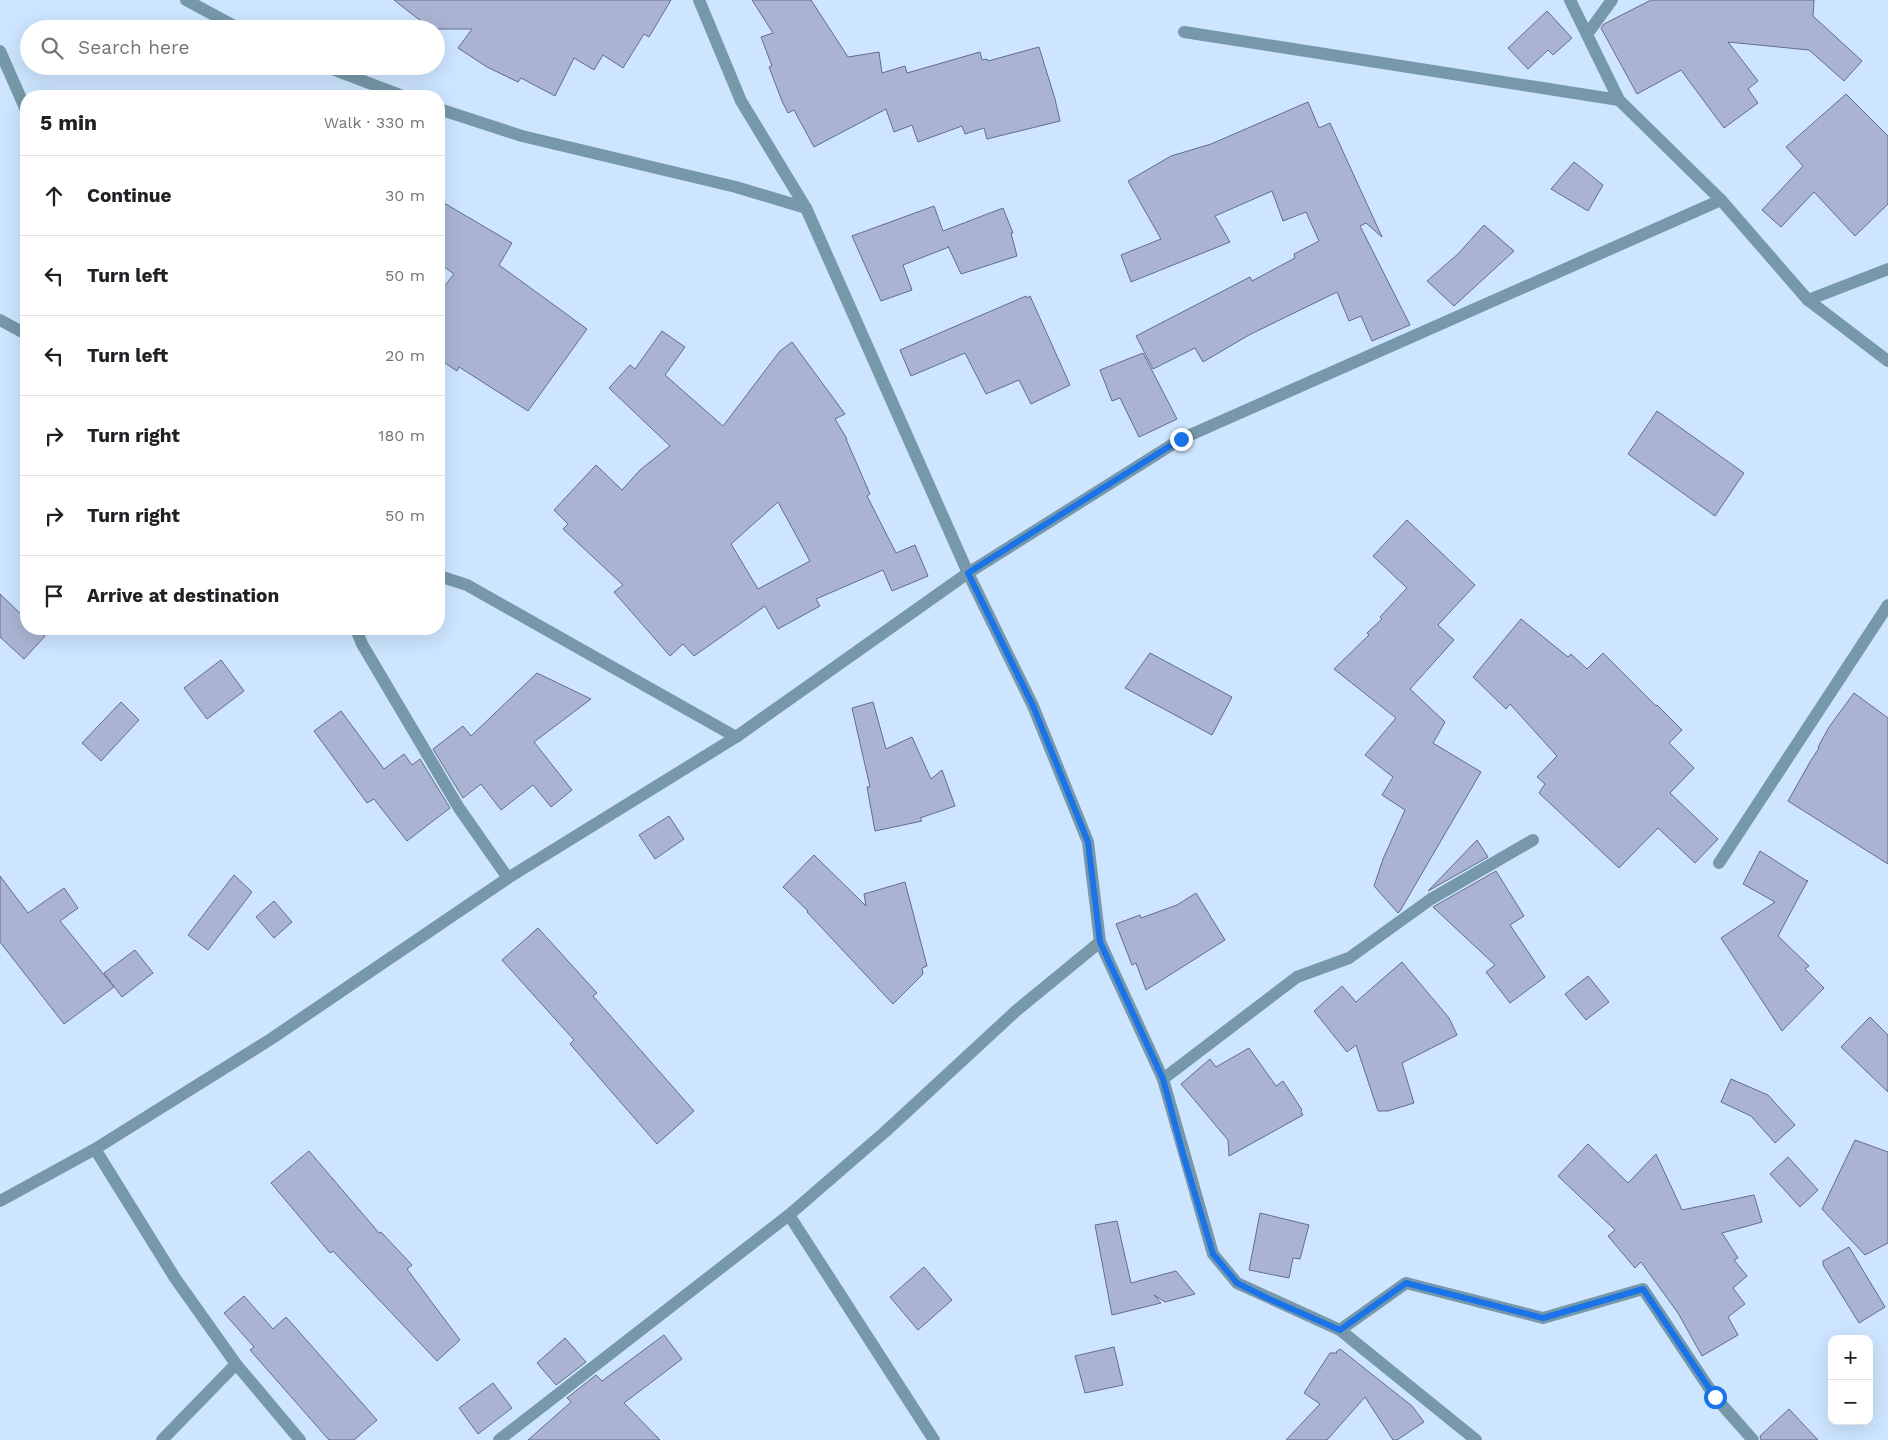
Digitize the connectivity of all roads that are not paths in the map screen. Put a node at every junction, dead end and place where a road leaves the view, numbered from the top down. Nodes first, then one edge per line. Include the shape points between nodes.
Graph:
1 (186, 0) edge
2 (699, 0) edge
3 (1570, 0) edge
4 (1612, 0) edge
5 (223, 20) edge
6 (1184, 32) dead end
7 (1588, 33) junction
8 (0, 51) edge
9 (348, 75) edge
10 (387, 90) edge
11 (20, 96) edge
12 (1619, 100) junction
13 (445, 111) edge
14 (1721, 200) junction
15 (806, 208) junction
16 (1888, 269) edge
17 (1808, 300) junction
18 (0, 320) edge
19 (20, 331) edge
20 (1888, 361) edge
21 (968, 573) junction
22 (445, 578) edge
23 (1888, 605) edge
24 (358, 635) edge
25 (736, 737) junction
26 (1533, 840) dead end
27 (1719, 863) dead end
28 (508, 878) junction
29 (1100, 942) junction
30 (1163, 1079) junction
31 (95, 1149) junction
32 (0, 1201) edge
33 (789, 1215) junction
34 (1340, 1330) junction
35 (236, 1364) junction
36 (162, 1440) edge
37 (300, 1440) edge
38 (499, 1440) edge
39 (934, 1440) edge
40 (1476, 1440) edge
41 (1752, 1440) edge

1 - 5 street
2 - 15 street via 741,100
3 - 7 street
4 - 7 street
6 - 12 street
7 - 12 street
8 - 11 street
9 - 10 street
12 - 14 street
13 - 15 street via 522,136 736,187
14 - 17 street
14 - 21 street via 1181,439
15 - 21 street
16 - 17 street
17 - 20 street
18 - 19 street
21 - 25 street
21 - 29 street via 1033,706 1088,842
22 - 25 street via 467,585
23 - 27 street
24 - 28 street via 459,808
25 - 28 street
26 - 30 street via 1431,899 1349,958 1297,977
28 - 31 street via 271,1039
29 - 30 street
29 - 33 street via 1017,1010
30 - 34 street via 1213,1254 1237,1283
31 - 32 street
31 - 35 street via 175,1278
33 - 38 street
33 - 39 street
34 - 40 street
34 - 41 street via 1406,1283 1543,1318 1643,1289 1715,1397
35 - 36 street
35 - 37 street

